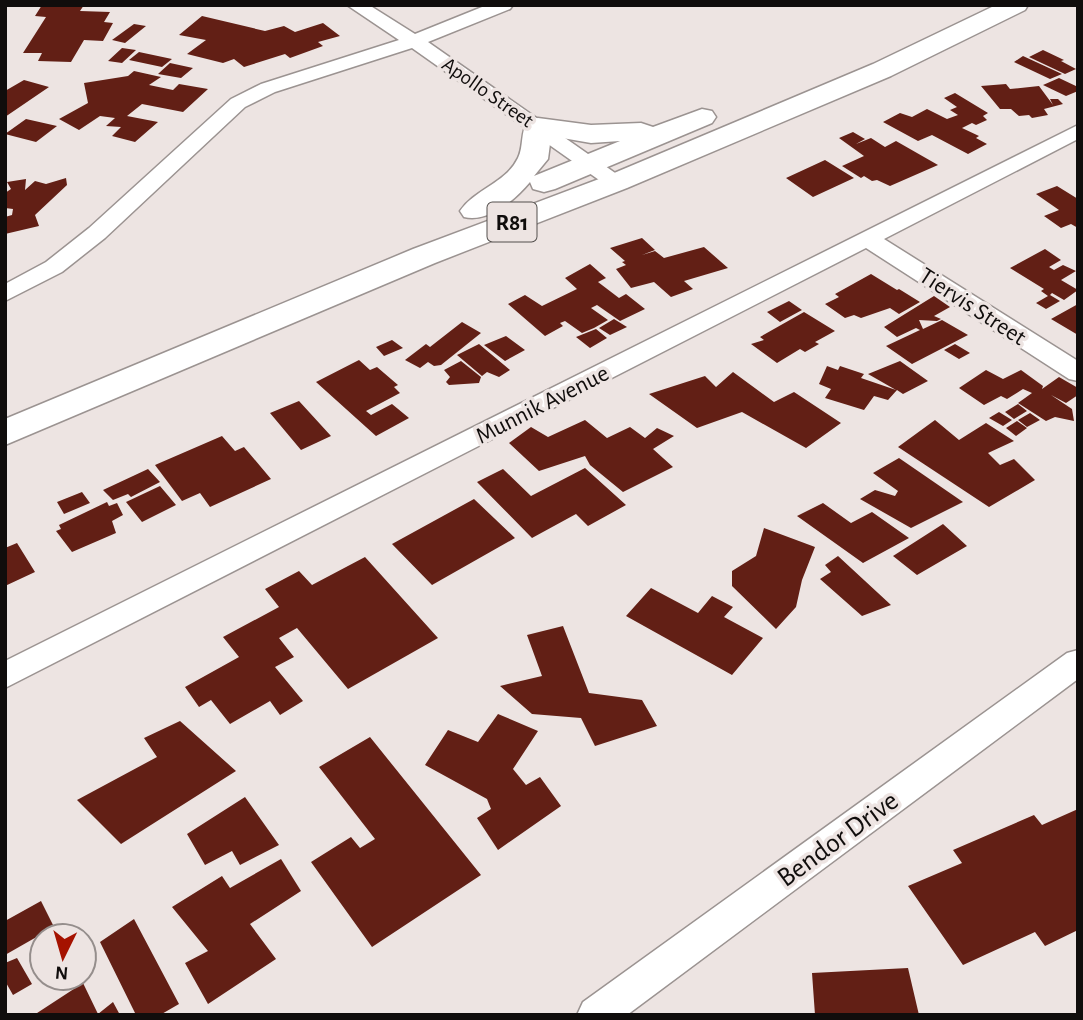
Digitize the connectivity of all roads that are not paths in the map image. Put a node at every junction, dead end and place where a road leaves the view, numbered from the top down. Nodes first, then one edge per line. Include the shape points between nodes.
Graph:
1 (356, 5) edge
2 (504, 5) edge
3 (971, 5) edge
4 (1016, 5) edge
5 (414, 41) junction
6 (700, 118) junction
7 (538, 126) junction
8 (1078, 131) edge
9 (592, 163) junction
10 (617, 182) junction
11 (475, 211) junction
12 (869, 239) junction
13 (5, 294) edge
14 (1078, 373) edge
15 (5, 406) edge
16 (5, 433) edge
17 (1078, 662) edge
18 (5, 676) edge
19 (596, 1015) edge

1 - 5 street, Apollo Street
2 - 5 street
3 - 6 main road, R81
4 - 10 main road, R81 via 882,70
5 - 7 street, Apollo Street
5 - 13 street via 268,88 238,103 97,233 54,267
6 - 7 main road via 618,134 591,135
6 - 9 main road, R81
7 - 9 street, Apollo Street
7 - 11 main road via 533,159 511,186
8 - 12 street, Munnik Avenue
9 - 10 street, Apollo Street
9 - 11 main road, R81
10 - 16 main road, R81 via 424,256
11 - 15 main road, R81
12 - 14 street, Tiervis Street
12 - 18 street, Munnik Avenue
17 - 19 street, Bendor Drive

